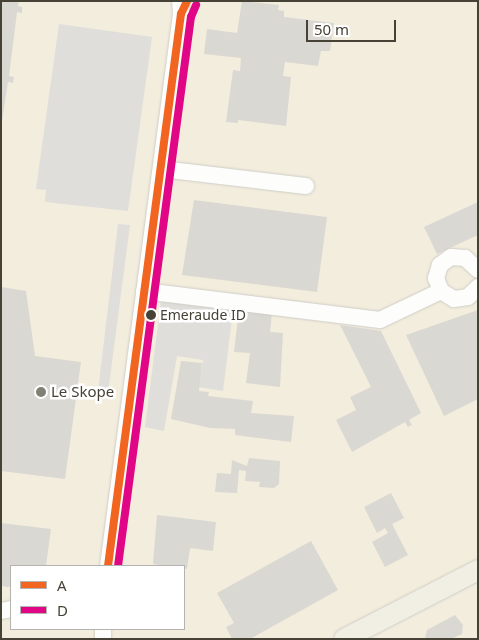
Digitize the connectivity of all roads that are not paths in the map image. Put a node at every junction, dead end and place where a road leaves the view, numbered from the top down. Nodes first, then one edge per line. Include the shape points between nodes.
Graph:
1 (183, 6) edge
2 (160, 169) junction
3 (306, 186) dead end
4 (478, 270) edge
5 (478, 287) edge
6 (144, 290) junction
7 (441, 292) junction
8 (108, 565) edge
9 (478, 570) edge
10 (344, 639) edge

1 - 2 street
2 - 3 street
2 - 6 street
4 - 7 street via 465,258 445,260 436,278
5 - 7 street via 461,300
6 - 7 street via 380,320
6 - 8 street
9 - 10 main road

